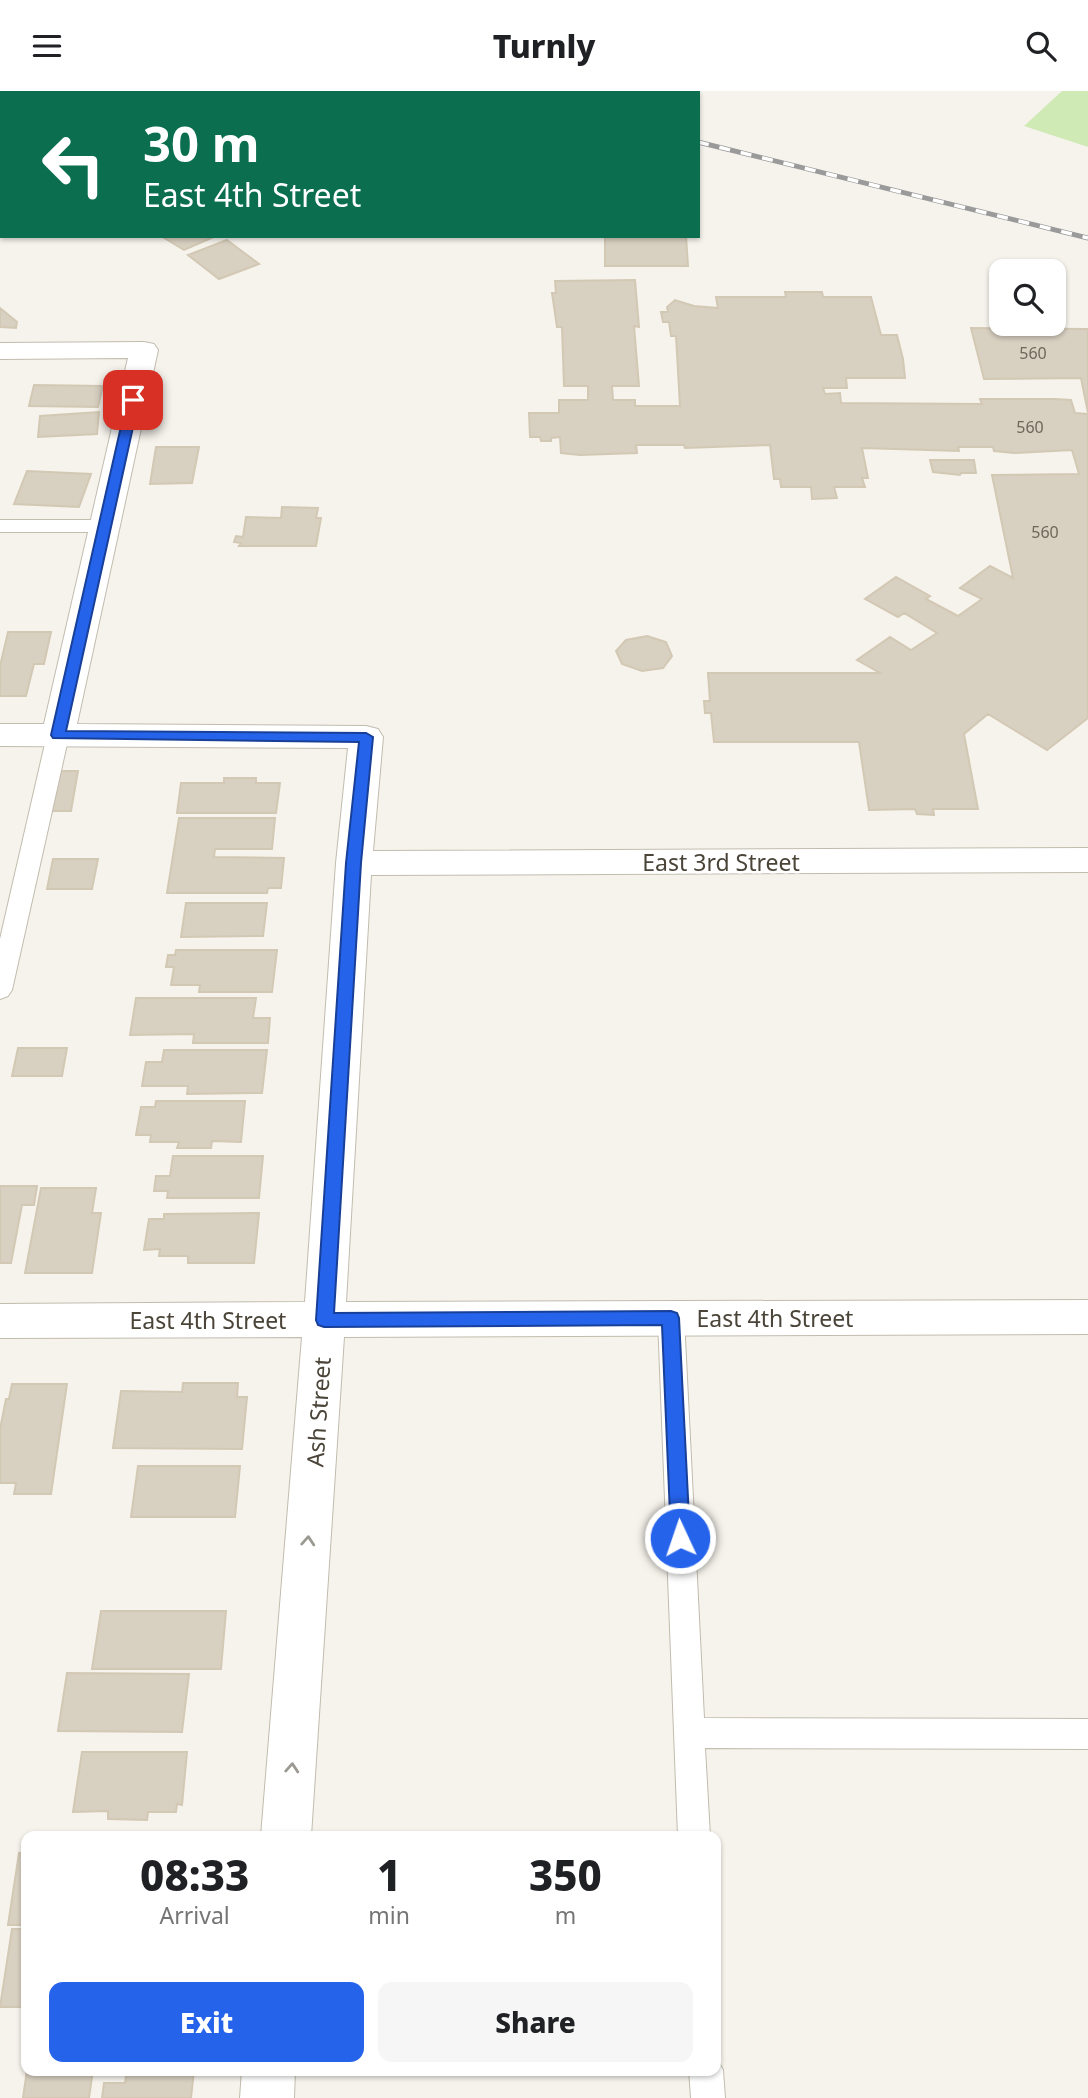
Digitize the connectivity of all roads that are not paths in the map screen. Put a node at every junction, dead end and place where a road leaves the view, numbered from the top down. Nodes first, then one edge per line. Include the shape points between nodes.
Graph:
1 (0, 351) edge
2 (0, 526) edge
3 (105, 526) junction
4 (0, 735) edge
5 (58, 735) junction
6 (1088, 860) edge
7 (354, 863) junction
8 (0, 989) edge
9 (1088, 1317) edge
10 (671, 1318) junction
11 (324, 1320) junction
12 (0, 1321) edge
13 (689, 1733) junction
14 (1088, 1734) edge
15 (286, 1831) edge
16 (695, 1831) edge
17 (269, 2076) edge
18 (706, 2076) edge
19 (267, 2098) edge
20 (708, 2098) edge

1 - 3 street via 144,350
2 - 3 lane
3 - 5 street
4 - 5 street
5 - 7 street, Ash Street via 366,737
5 - 8 lane
6 - 7 street, East 3rd Street
7 - 11 street, Ash Street
9 - 10 street, East 4th Street
10 - 11 street, East 4th Street
10 - 13 lane
11 - 12 street, East 4th Street
15 -> 11 street, Ash Street
13 - 14 lane
13 - 16 lane
17 - 19 street
18 - 20 lane

